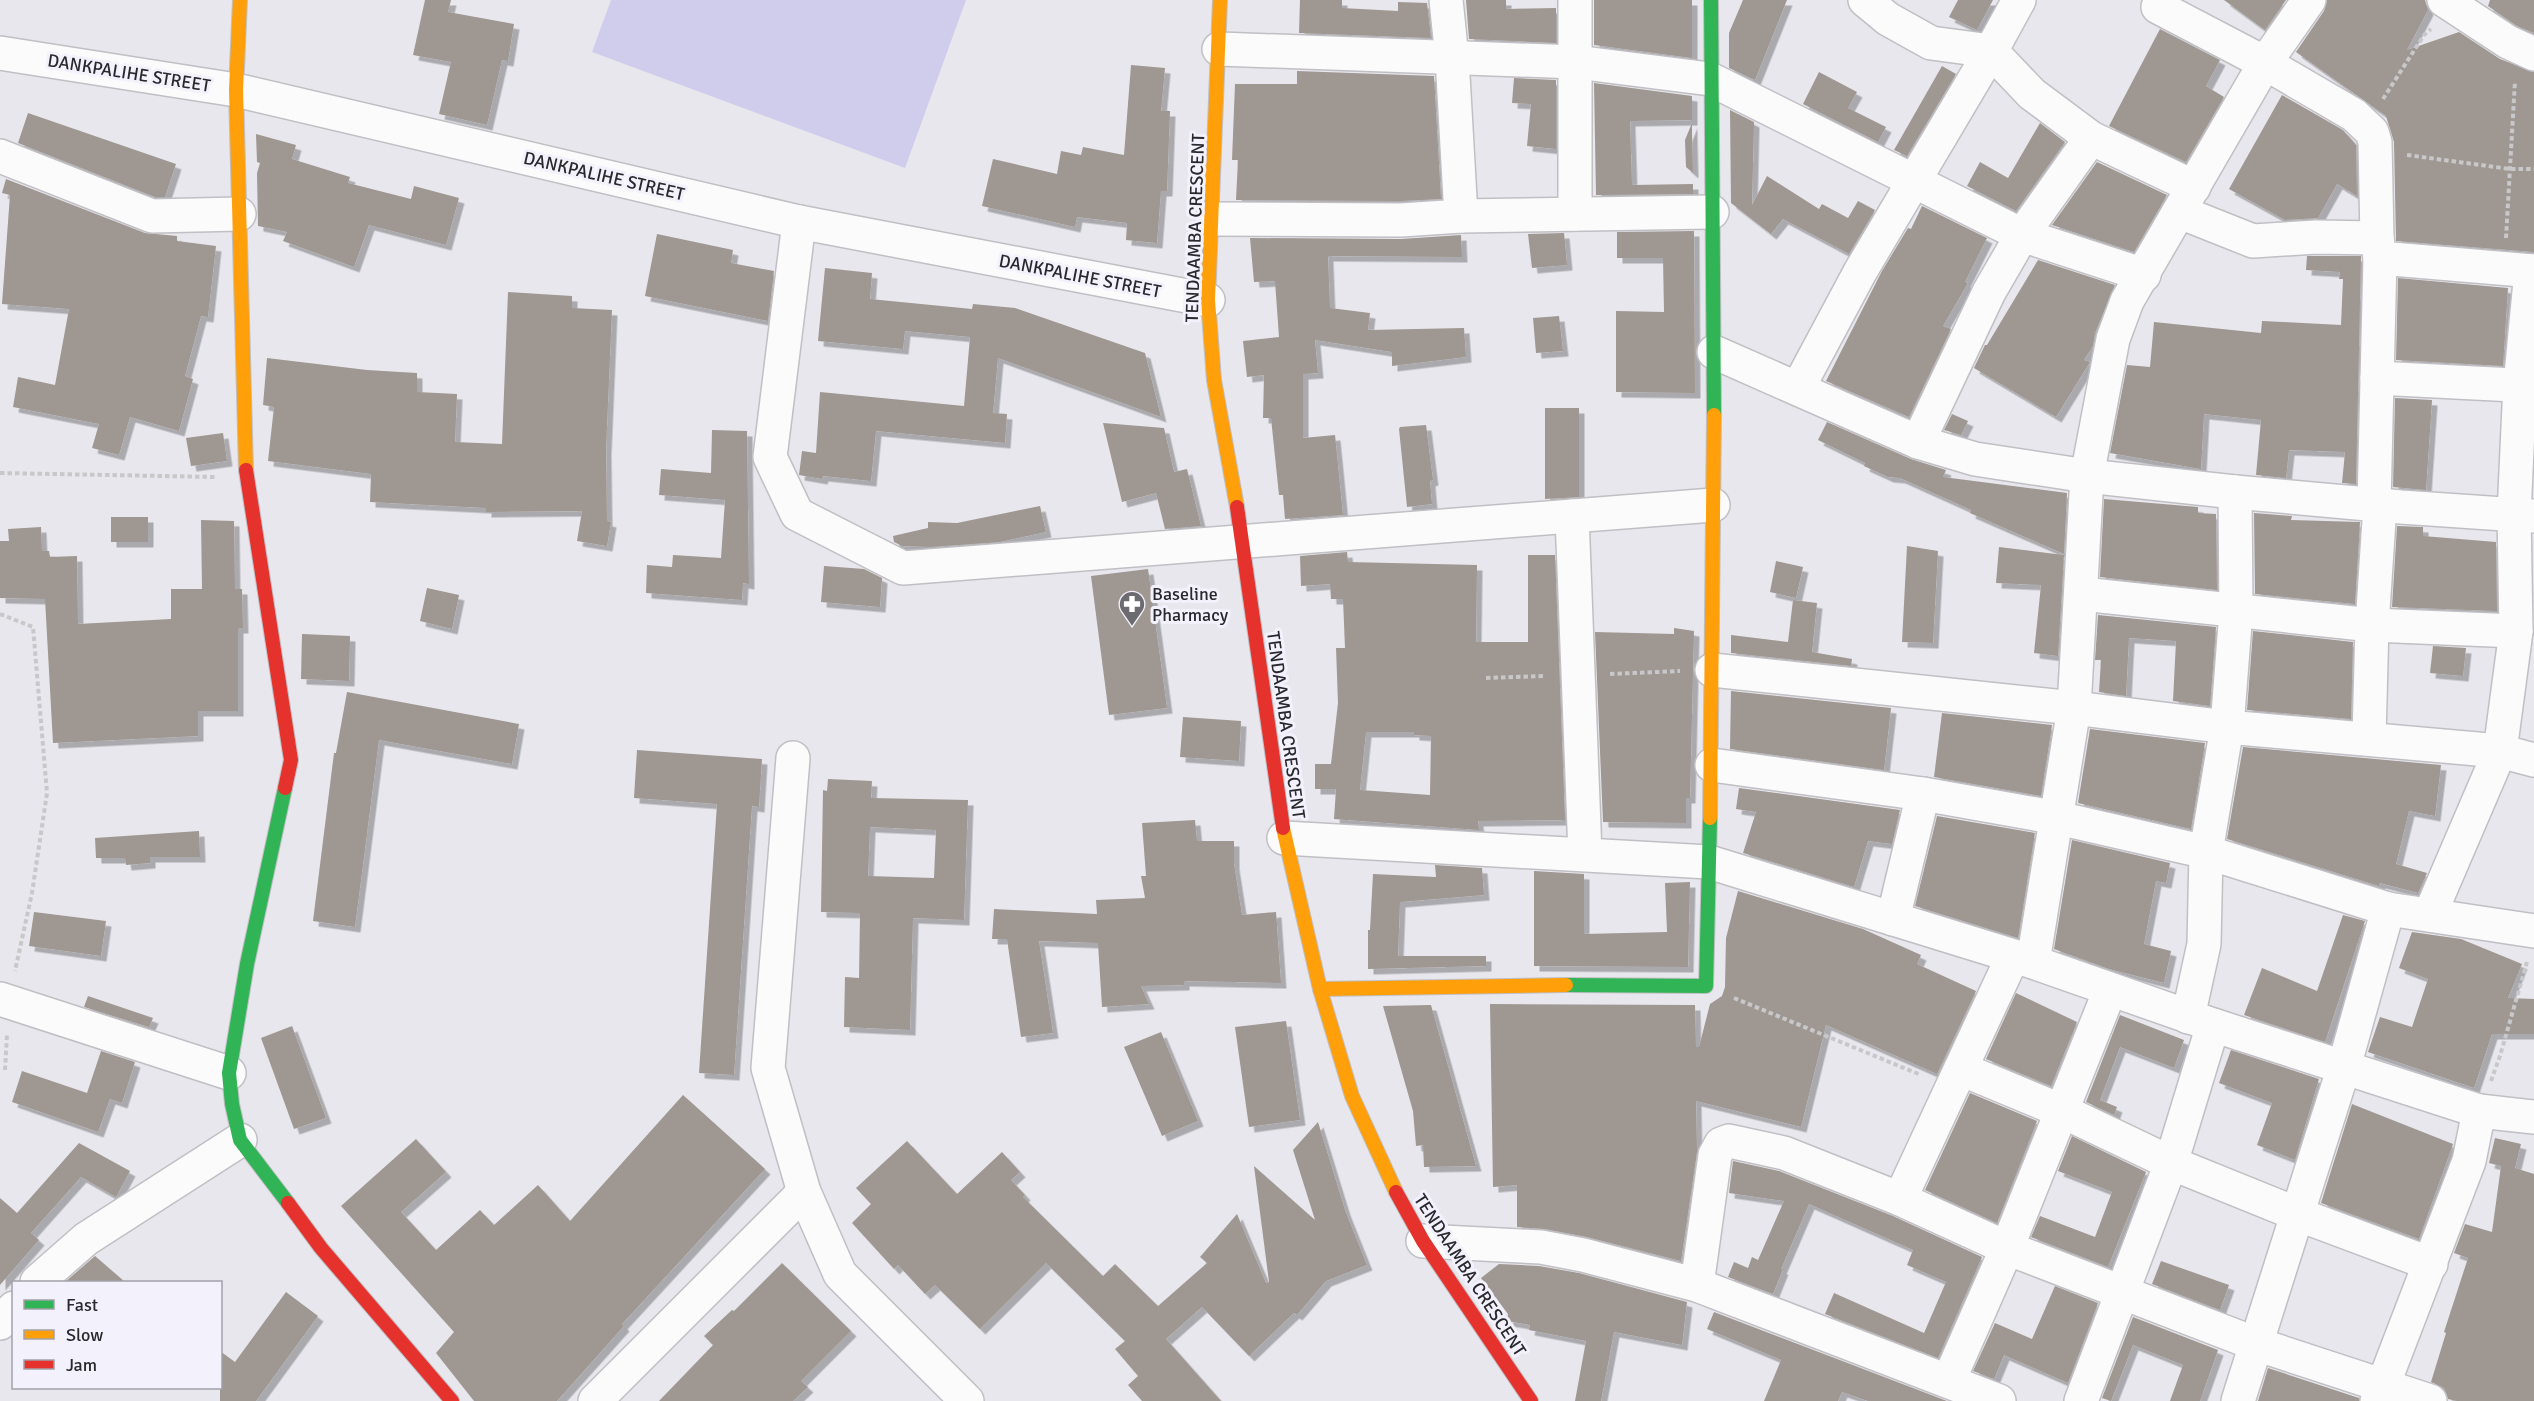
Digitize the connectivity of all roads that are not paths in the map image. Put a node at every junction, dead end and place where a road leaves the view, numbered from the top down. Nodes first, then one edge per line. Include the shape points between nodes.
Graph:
1 (240, 0) edge
2 (1220, 0) edge
3 (1446, 0) edge
4 (1575, 0) edge
5 (1711, 0) edge
6 (1865, 0) edge
7 (2019, 0) edge
8 (2308, 0) edge
9 (2155, 2) edge
10 (2454, 3) edge
11 (1220, 49) junction
12 (2525, 50) edge
13 (1991, 51) junction
14 (1452, 58) junction
15 (1, 60) edge
16 (1576, 62) junction
17 (2265, 63) junction
18 (1710, 79) junction
19 (236, 90) junction
20 (2091, 138) junction
21 (0, 156) edge
22 (1913, 180) junction
23 (2187, 200) junction
24 (1713, 212) junction
25 (239, 214) junction
26 (1575, 214) junction
27 (1461, 216) junction
28 (1212, 219) junction
29 (799, 222) junction
30 (2022, 235) junction
31 (2378, 248) junction
32 (2523, 270) edge
33 (2144, 275) junction
34 (1208, 300) junction
35 (1714, 352) junction
36 (2377, 378) junction
37 (2527, 385) edge
38 (1798, 388) junction
39 (1918, 442) junction
40 (2087, 476) junction
41 (2235, 492) junction
42 (1713, 505) junction
43 (2377, 505) junction
44 (2524, 515) edge
45 (1572, 516) junction
46 (1244, 542) junction
47 (2082, 594) junction
48 (2236, 610) junction
49 (2372, 625) junction
50 (2516, 631) junction
51 (1712, 670) junction
52 (2074, 708) junction
53 (2227, 728) junction
54 (2369, 738) junction
55 (2500, 751) junction
56 (793, 758) dead end
57 (2534, 760) edge
58 (1712, 765) junction
59 (1923, 794) junction
60 (2058, 818) junction
61 (1284, 838) junction
62 (2206, 852) junction
63 (1585, 854) junction
64 (1709, 862) junction
65 (2388, 909) junction
66 (2430, 914) junction
67 (1893, 919) junction
68 (2531, 944) edge
69 (2023, 959) junction
70 (1320, 989) junction
71 (2110, 990) junction
72 (4, 1001) edge
73 (2200, 1021) junction
74 (2343, 1068) junction
75 (229, 1073) junction
76 (1956, 1078) junction
77 (2062, 1112) junction
78 (2479, 1112) junction
79 (2534, 1117) edge
80 (240, 1140) junction
81 (2171, 1163) junction
82 (804, 1192) junction
83 (1900, 1199) junction
84 (2297, 1214) junction
85 (1423, 1241) junction
86 (2007, 1248) junction
87 (2431, 1264) junction
88 (38, 1281) edge
89 (1696, 1285) junction
90 (2121, 1292) junction
91 (12, 1310) edge
92 (0, 1323) edge
93 (2256, 1344) junction
94 (1949, 1380) junction
95 (2380, 1393) edge
96 (452, 1401) edge
97 (595, 1401) edge
98 (967, 1401) edge
99 (1531, 1401) edge
100 (1999, 1401) edge
101 (2081, 1401) edge
102 (2238, 1401) edge
103 (2430, 1401) edge

1 - 19 street
2 - 11 street, TENDAAMBA CRESCENT
3 - 14 street
4 - 16 street
5 - 18 street
6 - 13 street via 1888,19 1931,43
7 - 13 street
8 - 17 street
9 - 17 street
10 - 12 street
11 - 14 street
11 - 28 street, TENDAAMBA CRESCENT
13 - 20 street via 2032,94
13 - 22 street
14 - 16 street
14 - 27 street
15 - 19 street, DANKPALIHE STREET
16 - 18 street
16 - 26 street
17 - 23 street
17 - 31 street via 2354,115 2371,137
18 - 22 street
18 - 24 street
19 - 25 street
19 - 29 street, DANKPALIHE STREET
20 - 23 street
20 - 30 street
21 - 25 street via 152,216
22 - 30 street
22 - 38 street
23 - 31 street via 2253,242 2316,237
23 - 33 street
24 - 26 street
24 - 35 street
25 - 75 street via 246,478 291,760 247,964
26 - 27 street
27 - 28 street via 1401,220
28 - 34 street, TENDAAMBA CRESCENT
29 - 34 street, DANKPALIHE STREET
29 - 46 street via 770,457 797,514 903,568
30 - 33 street
30 - 39 street via 1989,292
31 - 32 street
31 - 36 street
32 - 37 street
33 - 40 street via 2127,301 2113,339
34 - 46 street, TENDAAMBA CRESCENT via 1214,380
35 - 38 street
35 - 42 street
36 - 37 street
36 - 43 street
37 - 44 street
38 - 39 street
39 - 40 street via 1975,459
40 - 41 street
40 - 47 street
41 - 43 street
41 - 48 street
42 - 45 street
42 - 51 street
43 - 44 street
43 - 49 street
44 - 50 street
45 - 46 street
45 - 63 street
46 - 61 street, TENDAAMBA CRESCENT
47 - 48 street
47 - 52 street
48 - 49 street
48 - 53 street
49 - 50 street
49 - 54 street
50 - 55 street
51 - 52 street
51 - 58 street
52 - 53 street
52 - 60 street
53 - 54 street
53 - 62 street
54 - 55 street
55 - 57 street
55 - 66 street
56 - 82 street via 768,1068
58 - 59 street
58 - 64 street
59 - 60 street
59 - 67 street
60 - 62 street
60 - 69 street
61 - 63 street
61 - 70 street, TENDAAMBA CRESCENT
62 - 65 street
62 - 73 street
63 - 64 street
64 - 67 street
64 - 70 street via 1706,986
65 - 66 street
65 - 74 street
66 - 68 street
67 - 69 street
69 - 71 street
69 - 76 street
70 - 85 street, TENDAAMBA CRESCENT via 1352,1096
71 - 73 street
71 - 77 street
72 - 75 street
73 - 74 street
73 - 81 street
74 - 78 street
74 - 84 street
75 - 80 street
76 - 77 street
76 - 83 street
77 - 81 street
77 - 86 street
78 - 79 street
78 - 87 street via 2469,1161
80 - 88 street via 86,1239
80 - 96 street via 321,1248
81 - 84 street
81 - 90 street
82 - 97 street
82 - 98 street via 840,1274
83 - 86 street
83 - 89 street via 1784,1153 1739,1142 1721,1144 1714,1155
84 - 87 street
84 - 93 street
85 - 89 street via 1540,1247
85 - 99 street, TENDAAMBA CRESCENT
86 - 90 street
86 - 94 street
87 - 95 street
89 - 94 street
90 - 93 street
90 - 101 street
91 - 92 street
93 - 95 street
93 - 102 street
94 - 100 street
95 - 103 street

